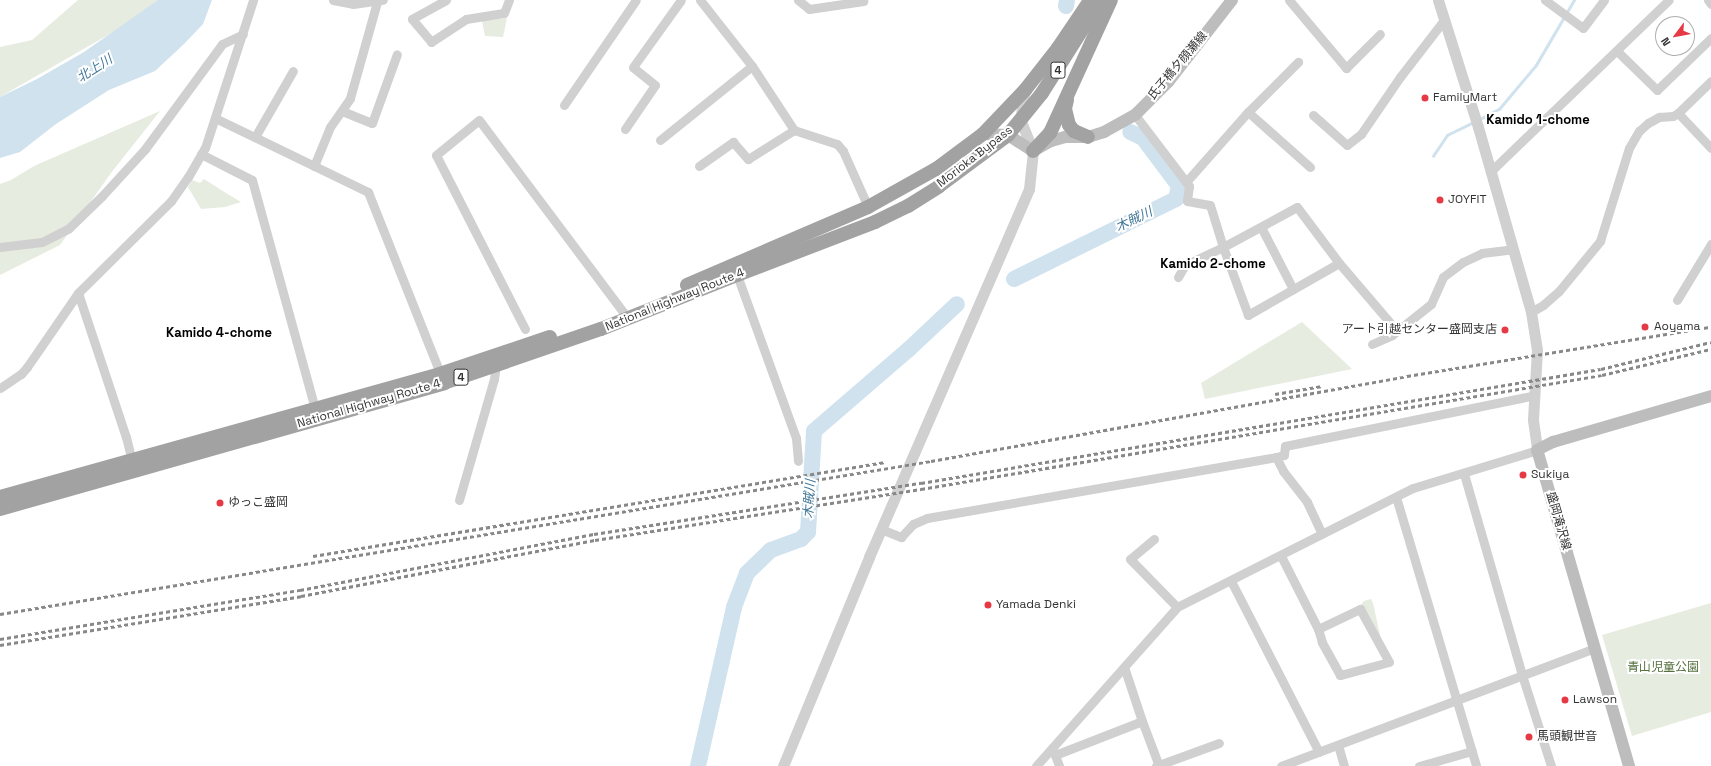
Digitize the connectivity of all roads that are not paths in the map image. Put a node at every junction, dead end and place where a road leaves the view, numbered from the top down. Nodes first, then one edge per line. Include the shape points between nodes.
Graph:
1 (253, 0) edge
2 (333, 0) edge
3 (446, 0) edge
4 (509, 0) edge
5 (636, 0) edge
6 (681, 0) edge
7 (700, 0) edge
8 (798, 0) edge
9 (865, 0) edge
10 (1090, 0) edge
11 (1101, 0) edge
12 (1111, 0) edge
13 (1232, 0) edge
14 (1289, 0) edge
15 (1438, 0) edge
16 (1545, 0) edge
17 (1604, 0) edge
18 (1670, 0) edge
19 (1708, 0) edge
20 (380, 1) edge
21 (1711, 4) edge
22 (1444, 20) junction
23 (243, 34) junction
24 (1380, 34) dead end
25 (1711, 38) edge
26 (1617, 51) junction
27 (397, 54) dead end
28 (1298, 62) dead end
29 (752, 66) junction
30 (293, 71) dead end
31 (1711, 81) edge
32 (1072, 82) junction
33 (1025, 90) junction
34 (564, 105) dead end
35 (342, 111) junction
36 (1248, 112) junction
37 (1678, 113) junction
38 (1134, 115) junction
39 (1313, 115) dead end
40 (215, 118) junction
41 (1021, 121) junction
42 (625, 130) dead end
43 (794, 130) junction
44 (983, 134) junction
45 (1008, 135) junction
46 (254, 137) junction
47 (1088, 137) junction
48 (660, 140) dead end
49 (1711, 148) edge
50 (1033, 151) junction
51 (201, 154) junction
52 (314, 166) junction
53 (699, 166) dead end
54 (1310, 167) dead end
55 (1490, 172) junction
56 (1186, 182) junction
57 (884, 199) joint
58 (908, 206) joint
59 (868, 207) junction
60 (1262, 226) junction
61 (1711, 244) edge
62 (0, 247) edge
63 (1223, 248) junction
64 (1513, 249) junction
65 (1339, 263) junction
66 (736, 275) junction
67 (1178, 277) dead end
68 (1293, 289) junction
69 (78, 293) junction
70 (1677, 300) dead end
71 (623, 312) junction
72 (1530, 312) junction
73 (525, 329) dead end
74 (1397, 331) junction
75 (1372, 344) dead end
76 (496, 365) junction
77 (442, 379) junction
78 (0, 388) edge
79 (1535, 395) junction
80 (1711, 396) edge
81 (315, 408) junction
82 (1537, 450) junction
83 (1276, 457) junction
84 (798, 461) dead end
85 (133, 465) junction
86 (1464, 474) junction
87 (0, 497) edge
88 (1396, 497) junction
89 (459, 500) dead end
90 (0, 509) edge
91 (882, 529) junction
92 (1322, 534) junction
93 (1154, 539) dead end
94 (1281, 556) junction
95 (1232, 580) junction
96 (1177, 607) junction
97 (1318, 629) junction
98 (1595, 648) junction
99 (1124, 667) junction
100 (1522, 675) junction
101 (1457, 700) junction
102 (1142, 721) junction
103 (1219, 743) dead end
104 (1338, 745) junction
105 (1472, 751) junction
106 (1053, 752) junction
107 (1319, 752) junction
108 (783, 766) edge
109 (1036, 766) edge
110 (1059, 766) edge
111 (1158, 766) edge
112 (1281, 766) edge
113 (1344, 766) edge
114 (1419, 766) edge
115 (1476, 766) edge
116 (1551, 766) edge
117 (1629, 766) edge

1 - 23 street
2 - 20 street via 353,4
3 - 4 street via 412,19 431,42 466,19 504,13
5 - 34 street
6 - 42 street via 633,67 655,85
7 - 29 street
8 - 9 street via 809,9
10 - 33 highway, Morioka Bypass / 4 via 1058,48
11 - 41 highway, Morioka Bypass / 4 via 1059,68
12 - 32 highway
13 - 38 main road, 氏子橋夕顔瀬線 via 1168,82
14 - 24 street via 1346,68
15 - 22 street
16 - 17 street via 1583,28
18 - 26 street
19 - 21 street
20 - 35 street via 350,98
22 - 39 street via 1400,77 1361,134 1348,145
22 - 55 street
23 - 40 street
23 - 62 street via 222,44 145,149 69,228 42,242
25 - 26 street via 1657,90
26 - 55 street
27 - 35 street via 372,123
28 - 36 street
29 - 43 street
29 - 48 street
30 - 46 street
31 - 37 street
32 - 47 highway via 1065,109 1066,116 1074,131
32 - 50 highway via 1050,133
33 - 41 street
33 - 44 highway, Morioka Bypass / 4
35 - 52 street via 330,127
36 - 54 street
36 - 56 street
37 - 49 street
37 - 72 street via 1659,117 1639,131 1629,148 1600,241 1559,291
38 - 47 main road, 氏子橋夕顔瀬線 via 1104,132
38 - 56 street
40 - 46 street
40 - 51 street
41 - 45 highway, Morioka Bypass / 4
41 - 50 street
43 - 53 street via 748,159 733,142
43 - 59 street via 838,144
44 - 45 main road
44 - 57 highway, Morioka Bypass / 4 via 936,169
45 - 50 main road
45 - 58 highway, Morioka Bypass / 4
46 - 52 street
47 - 50 main road, 氏子橋夕顔瀬線 via 1065,137
50 - 91 street via 1029,190
51 - 69 street via 171,200
51 - 81 street via 252,180
52 - 77 street via 368,192
55 - 64 street
56 - 63 street via 1187,201 1210,205
57 - 59 highway, National Highway Route 4 / 4
58 - 66 highway, National Highway Route 4 / 4 via 875,222
59 - 71 highway, National Highway Route 4 / 4
60 - 63 street
60 - 65 street via 1298,207
60 - 68 street
61 - 70 street
63 - 67 street via 1185,265
63 - 68 street via 1248,315
64 - 72 street
64 - 74 street via 1482,253 1463,262 1443,277 1431,304
65 - 68 street
65 - 74 street
66 - 76 highway, National Highway Route 4 / 4 via 601,329
66 - 84 street via 794,431
69 - 78 street via 28,367
69 - 85 street
71 - 73 street via 479,120 436,155
71 - 77 highway, National Highway Route 4 / 4
72 - 79 street via 1537,350
74 - 75 street via 1381,342
76 - 77 highway, National Highway Route 4 / 4
76 - 89 street
77 - 81 highway, National Highway Route 4 / 4
77 - 85 highway, National Highway Route 4 / 4
79 - 82 street
79 - 83 street via 1285,446 1284,455
80 - 82 main road via 1553,442
81 - 85 highway, National Highway Route 4 / 4
82 - 86 street
82 - 98 main road, 盛岡滝沢線
83 - 91 street via 927,518 913,524 901,537
83 - 92 street via 1283,471 1307,502
85 - 87 highway, National Highway Route 4 / 4
85 - 90 highway, National Highway Route 4 / 4
86 - 88 street via 1413,488
86 - 100 street
88 - 92 street
88 - 101 street
91 - 108 street
92 - 94 street
93 - 96 street via 1130,559
94 - 95 street
94 - 97 street
95 - 96 street
95 - 107 street
96 - 99 street
97 - 97 street via 1360,609 1389,662 1340,675 1322,642
98 - 100 street
98 - 117 main road, 盛岡滝沢線
99 - 102 street
99 - 106 street
100 - 101 street
100 - 116 street
101 - 104 street
101 - 105 street
102 - 106 street
102 - 111 street
103 - 111 street
104 - 107 street
104 - 113 street
105 - 114 street
105 - 115 street
106 - 109 street
106 - 110 street
107 - 112 street

